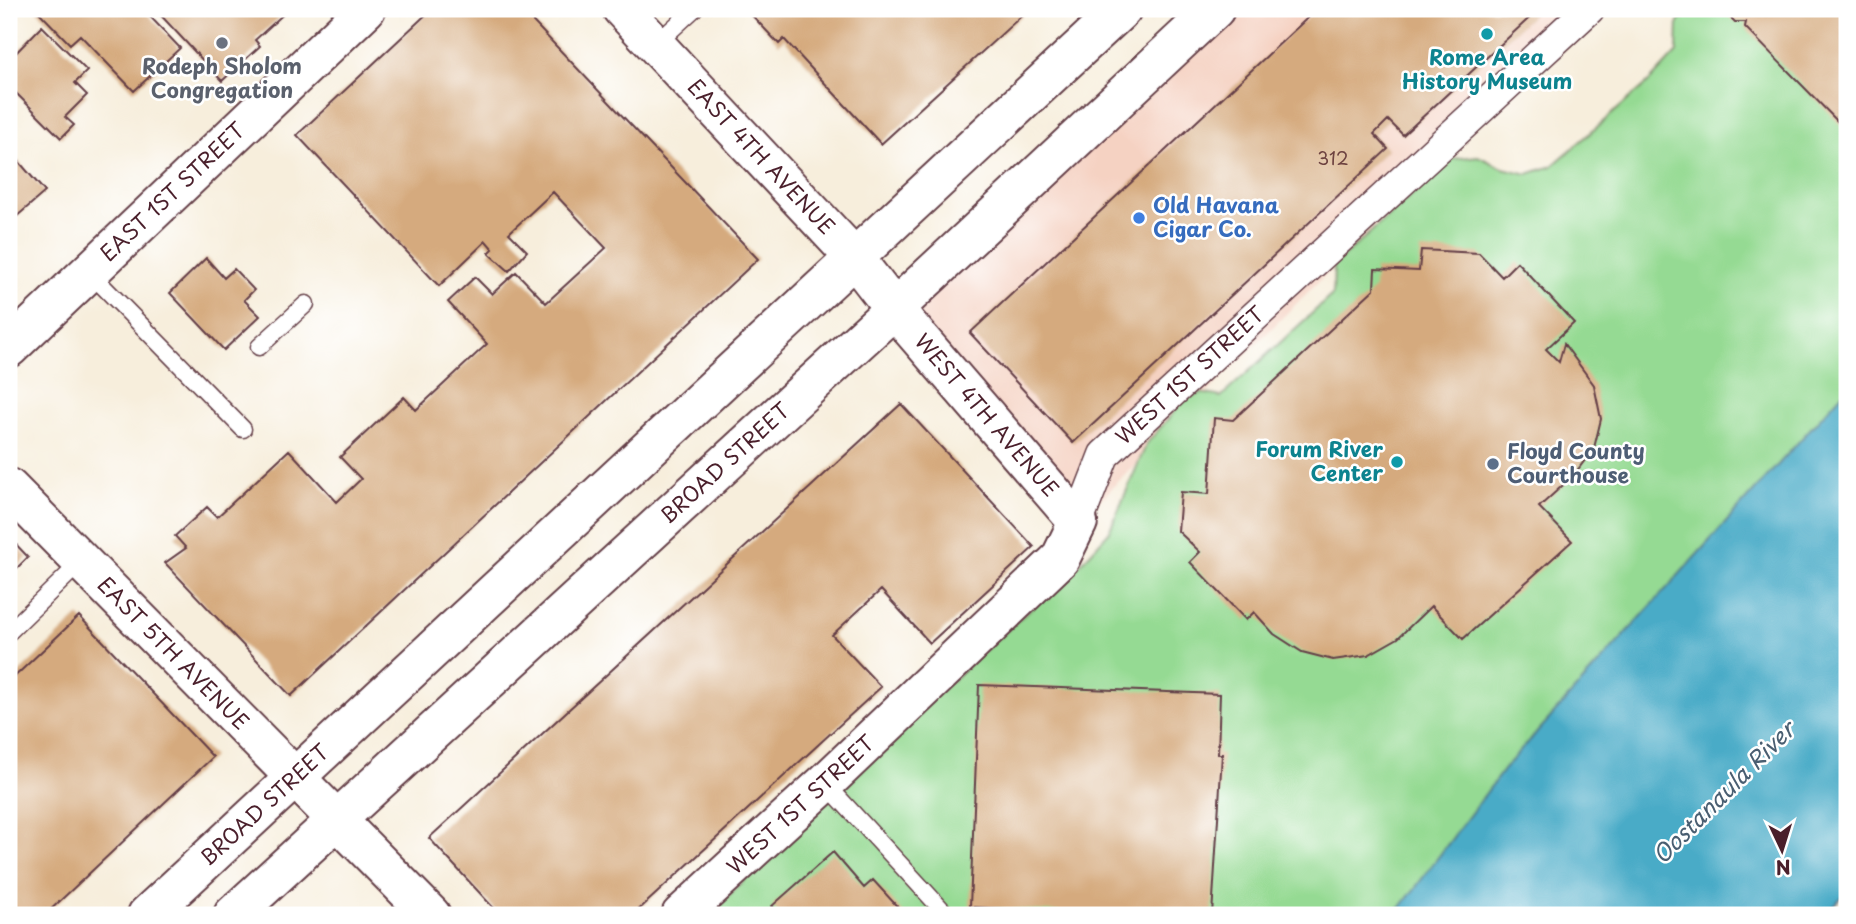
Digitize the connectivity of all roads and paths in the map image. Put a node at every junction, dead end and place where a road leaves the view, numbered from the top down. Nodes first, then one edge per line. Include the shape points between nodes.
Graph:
1 (366, 9) edge
2 (622, 9) edge
3 (694, 9) edge
4 (1122, 9) edge
5 (1215, 9) edge
6 (1588, 9) edge
7 (656, 44) junction
8 (853, 256) junction
9 (89, 272) junction
10 (306, 304) dead end
11 (894, 309) junction
12 (259, 347) dead end
13 (9, 348) edge
14 (243, 429) dead end
15 (9, 488) edge
16 (1078, 522) junction
17 (81, 562) junction
18 (9, 632) edge
19 (295, 778) junction
20 (825, 783) junction
21 (336, 820) junction
22 (147, 915) edge
23 (233, 915) edge
24 (431, 915) edge
25 (681, 915) edge
26 (947, 915) edge

1 - 9 main road, EAST 1ST STREET
2 - 7 main road, EAST 4TH AVENUE
3 - 7 lane
4 - 8 main road, BROAD STREET
5 - 11 main road, BROAD STREET
6 - 16 street, WEST 1ST STREET via 1104,455
7 - 8 main road, EAST 4TH AVENUE
8 - 11 main road, EAST 4TH AVENUE
8 - 19 main road, BROAD STREET
9 - 13 main road, EAST 1ST STREET
9 - 14 lane
10 - 12 lane
11 - 16 main road, WEST 4TH AVENUE
11 - 21 main road, BROAD STREET
15 - 17 main road, EAST 5TH AVENUE
16 - 20 main road, WEST 1ST STREET via 1060,558
17 - 18 lane
17 - 19 main road, EAST 5TH AVENUE
19 - 21 main road, EAST 5TH AVENUE
19 - 22 main road, BROAD STREET
20 - 25 main road, WEST 1ST STREET
20 - 26 lane
21 - 23 main road, BROAD STREET
21 - 24 main road, EAST 5TH AVENUE

